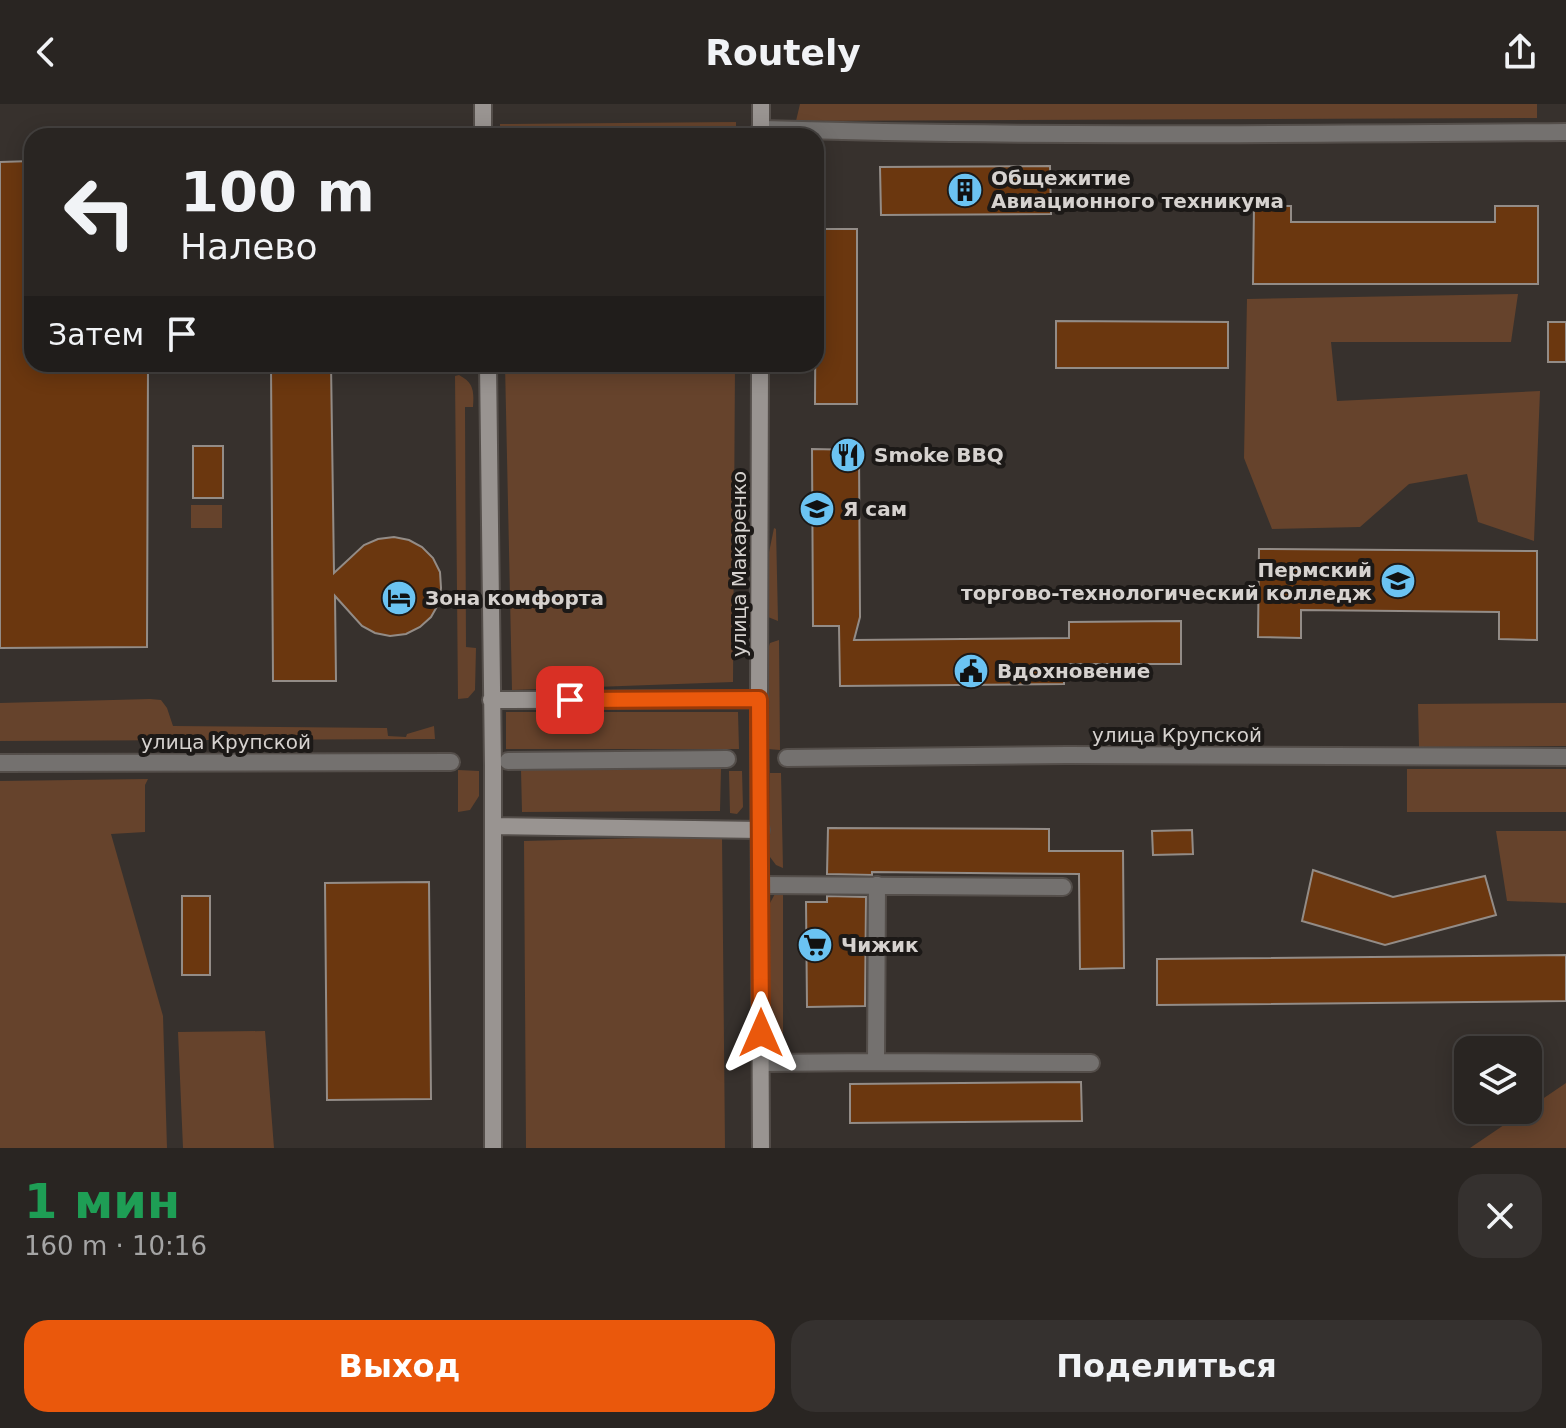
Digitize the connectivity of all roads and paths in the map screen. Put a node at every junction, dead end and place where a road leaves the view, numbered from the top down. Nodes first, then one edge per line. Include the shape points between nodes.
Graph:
1 (483, 104) edge
2 (761, 104) edge
3 (483, 128) edge
4 (760, 128) edge
5 (1566, 132) edge
6 (824, 133) edge
7 (488, 372) edge
8 (760, 372) edge
9 (759, 699) junction
10 (491, 700) junction
11 (1566, 757) edge
12 (787, 758) dead end
13 (727, 759) dead end
14 (508, 761) dead end
15 (451, 762) dead end
16 (0, 763) edge
17 (493, 826) junction
18 (761, 830) junction
19 (760, 885) junction
20 (877, 885) junction
21 (1063, 887) dead end
22 (876, 1062) junction
23 (761, 1063) junction
24 (1091, 1063) dead end
25 (493, 1148) edge
26 (761, 1148) edge

1 - 3 main road
2 - 4 main road
5 - 6 street
7 - 10 main road
8 - 9 main road, улица Макаренко
9 - 10 main road
9 - 18 main road, улица Макаренко
10 - 17 main road
11 - 12 street, улица Крупской
13 - 14 street
15 - 16 street, улица Крупской
17 - 18 main road
17 - 25 main road
18 - 19 main road, улица Макаренко
19 - 20 street
19 - 23 main road, улица Макаренко
20 - 21 street
20 - 22 street
22 - 23 street
22 - 24 street
23 - 26 main road, улица Макаренко

